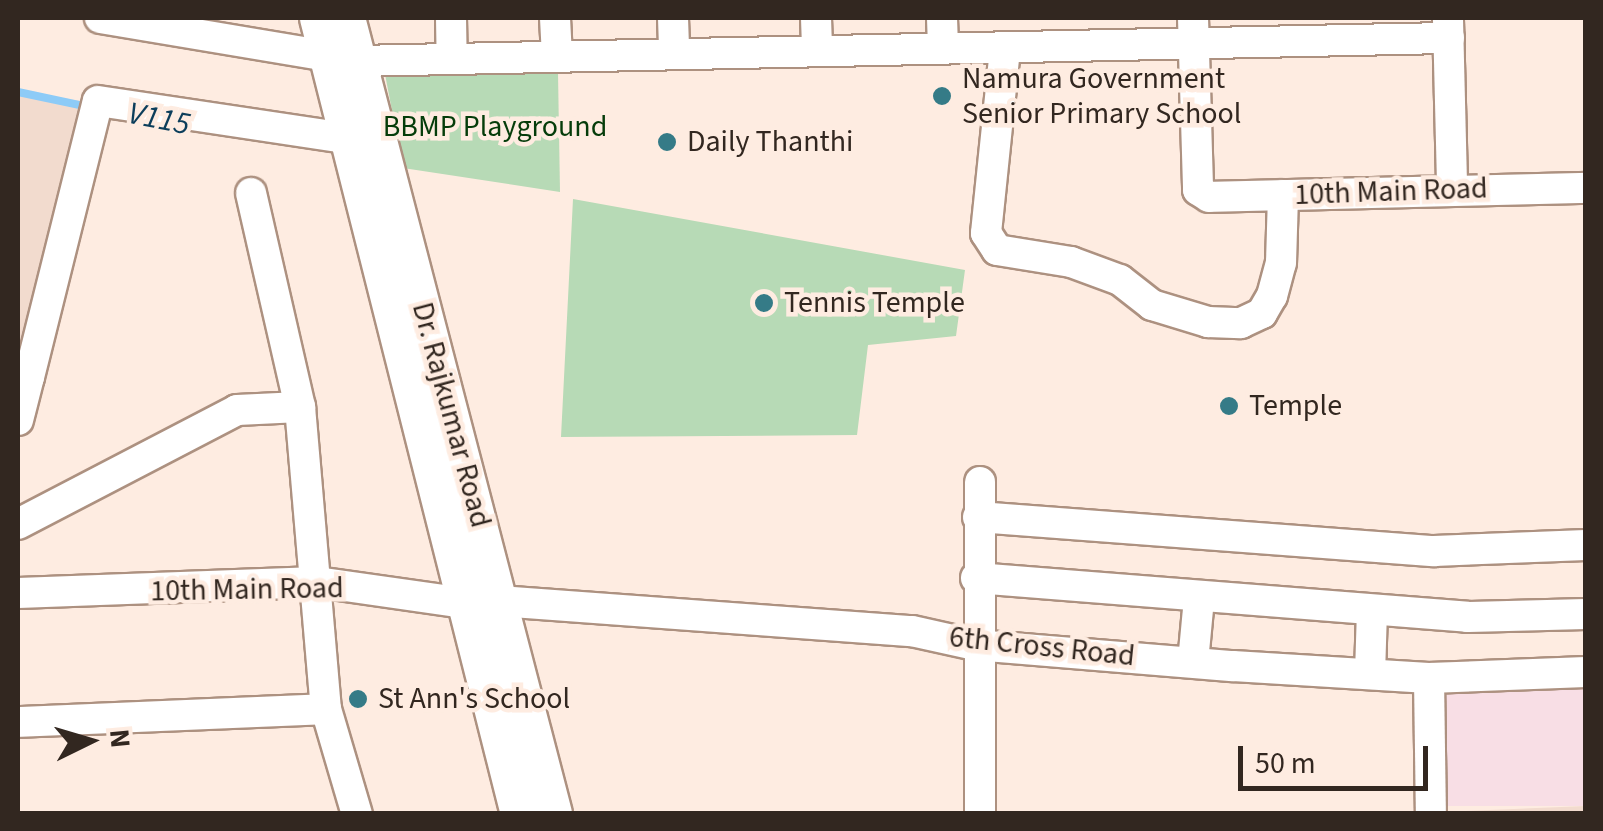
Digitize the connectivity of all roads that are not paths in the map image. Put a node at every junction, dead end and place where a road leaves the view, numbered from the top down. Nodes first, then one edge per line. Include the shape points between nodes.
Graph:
1 (100, 18) edge
2 (320, 18) edge
3 (346, 18) edge
4 (451, 18) edge
5 (555, 18) edge
6 (673, 18) edge
7 (816, 18) edge
8 (942, 18) edge
9 (1066, 18) edge
10 (1336, 28) edge
11 (1448, 28) edge
12 (1194, 32) edge
13 (1067, 48) junction
14 (943, 49) junction
15 (1005, 49) junction
16 (817, 51) junction
17 (557, 52) junction
18 (674, 52) junction
19 (452, 56) junction
20 (342, 59) junction
21 (351, 139) junction
22 (1586, 188) edge
23 (1452, 189) junction
24 (251, 193) dead end
25 (1283, 194) junction
26 (23, 376) edge
27 (300, 407) junction
28 (18, 420) edge
29 (980, 482) dead end
30 (978, 517) junction
31 (18, 524) edge
32 (1586, 545) edge
33 (976, 578) junction
34 (318, 582) junction
35 (18, 593) edge
36 (1199, 598) junction
37 (482, 602) junction
38 (1372, 612) junction
39 (1586, 614) edge
40 (975, 645) junction
41 (1193, 662) junction
42 (1586, 672) edge
43 (1370, 674) junction
44 (1430, 678) junction
45 (326, 710) junction
46 (18, 722) edge
47 (357, 814) edge
48 (520, 814) edge
49 (553, 814) edge
50 (980, 814) edge
51 (1431, 814) edge

1 - 20 street
2 - 20 main road, Dr. Rajkumar Road
3 - 20 main road, Dr. Rajkumar Road
4 - 19 street
5 - 17 street
6 - 18 street
7 - 16 street
8 - 14 street
9 - 13 street
10 - 11 street
10 - 12 street
11 - 23 street
12 - 13 street
12 - 25 street, 10th Main Road via 1198,190 1217,199
13 - 15 street
14 - 15 street
14 - 16 street
15 - 25 street via 986,233 997,250 1071,262 1120,280 1152,305 1208,322 1241,323 1262,312 1272,296 1282,262
16 - 18 street
17 - 18 street
17 - 19 street
19 - 20 street
20 - 21 main road, Dr. Rajkumar Road
20 - 37 main road, Dr. Rajkumar Road
21 - 26 street via 95,111
21 - 37 main road, Dr. Rajkumar Road
22 - 23 street, 10th Main Road
23 - 25 street, 10th Main Road
24 - 27 street
26 - 28 street
27 - 31 street via 236,410
27 - 34 street
29 - 30 street
30 - 32 street via 1434,551
30 - 33 street
33 - 36 street
33 - 40 street
34 - 35 street, 10th Main Road
34 - 37 street, 10th Main Road
34 - 45 street
36 - 38 street
36 - 41 street
37 - 40 street, 6th Cross Road via 912,631
37 - 48 main road, Dr. Rajkumar Road
37 - 49 main road, Dr. Rajkumar Road
38 - 39 street
38 - 43 street
40 - 41 street, 6th Cross Road
40 - 50 street
41 - 43 street, 6th Cross Road
42 - 44 street, 6th Cross Road
43 - 44 street, 6th Cross Road
44 - 51 street
45 - 46 street
45 - 47 street

